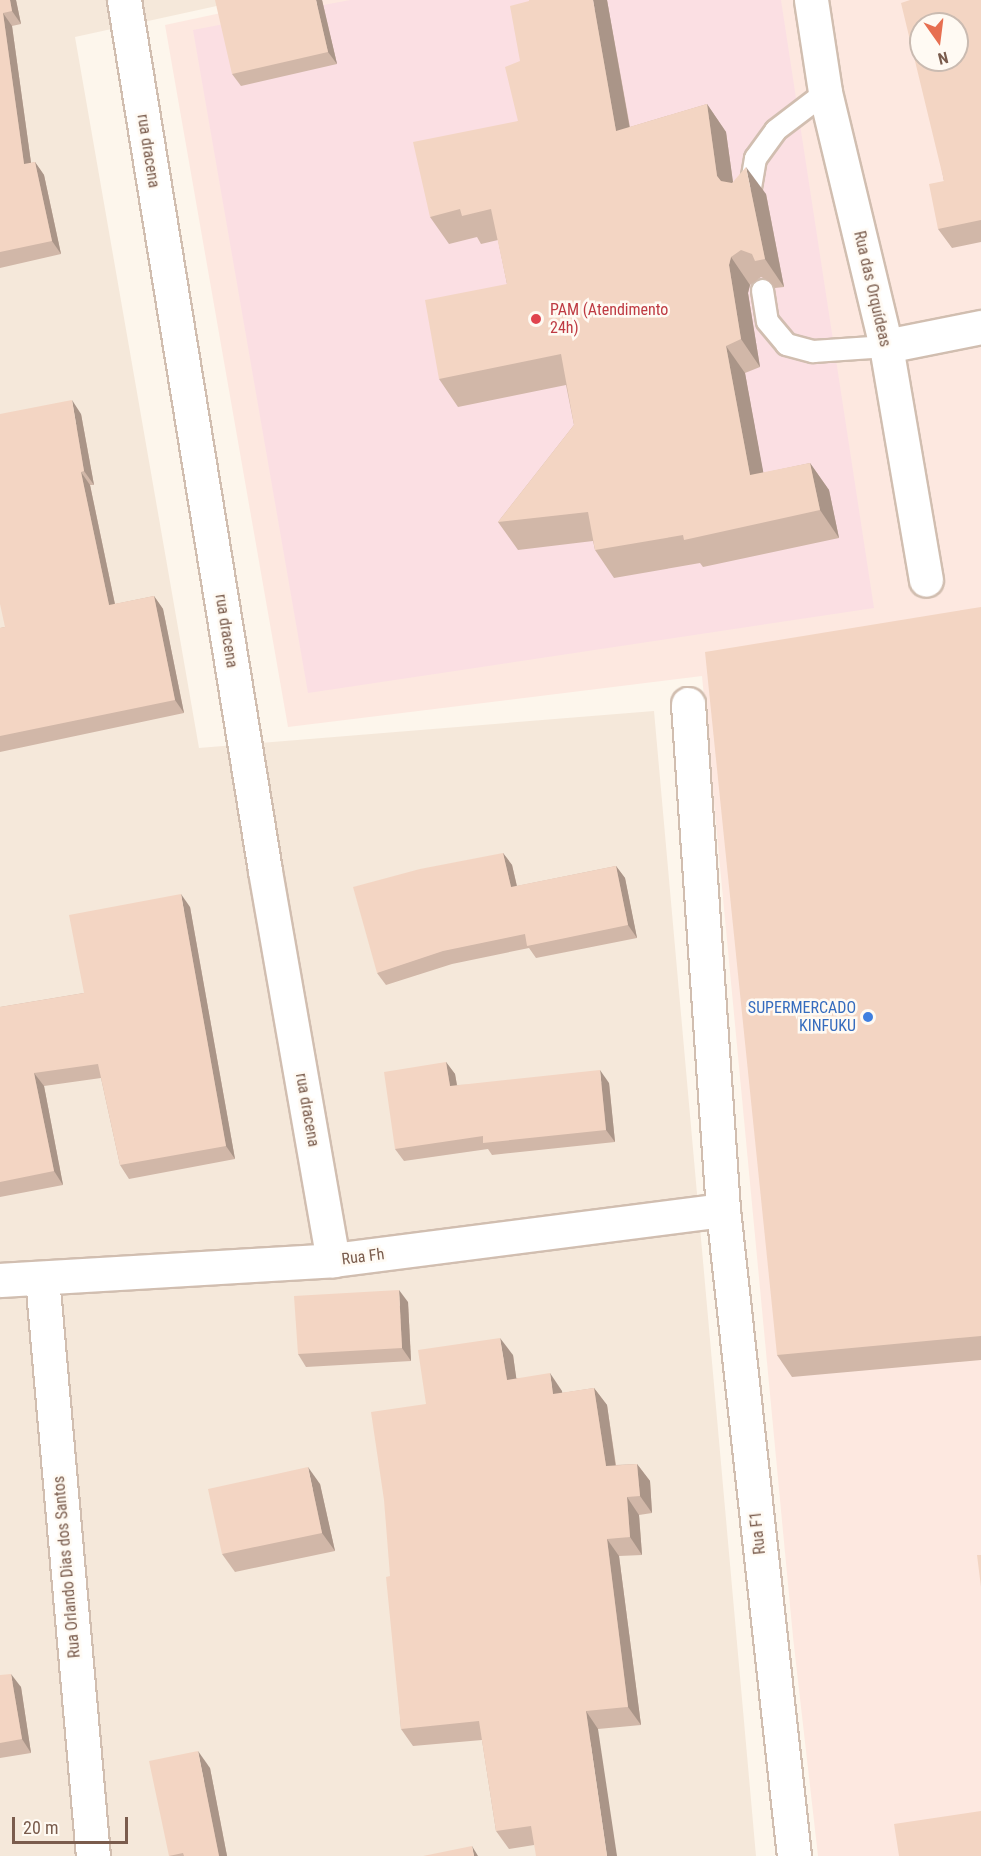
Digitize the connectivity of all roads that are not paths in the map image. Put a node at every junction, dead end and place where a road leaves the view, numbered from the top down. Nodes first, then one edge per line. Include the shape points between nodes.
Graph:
1 (124, 0) edge
2 (811, 0) edge
3 (825, 92) junction
4 (748, 199) edge
5 (762, 291) edge
6 (981, 327) edge
7 (886, 345) junction
8 (926, 580) dead end
9 (688, 704) dead end
10 (723, 1210) junction
11 (333, 1260) junction
12 (42, 1278) junction
13 (0, 1280) edge
14 (93, 1856) edge
15 (794, 1856) edge

1 - 11 street, rua dracena via 263,859
2 - 3 street, Rua das Orquídeas
3 - 4 lane via 775,129 755,158
3 - 7 street, Rua das Orquídeas
5 - 7 lane via 767,321 786,344 813,351
6 - 7 street
7 - 8 street, Rua das Orquídeas
9 - 10 street, Rua F1
10 - 11 street, Rua Fh
10 - 15 street, Rua F1
11 - 12 street, Rua Fh
12 - 13 street, Rua Fh
12 - 14 street, Rua Orlando Dias dos Santos

